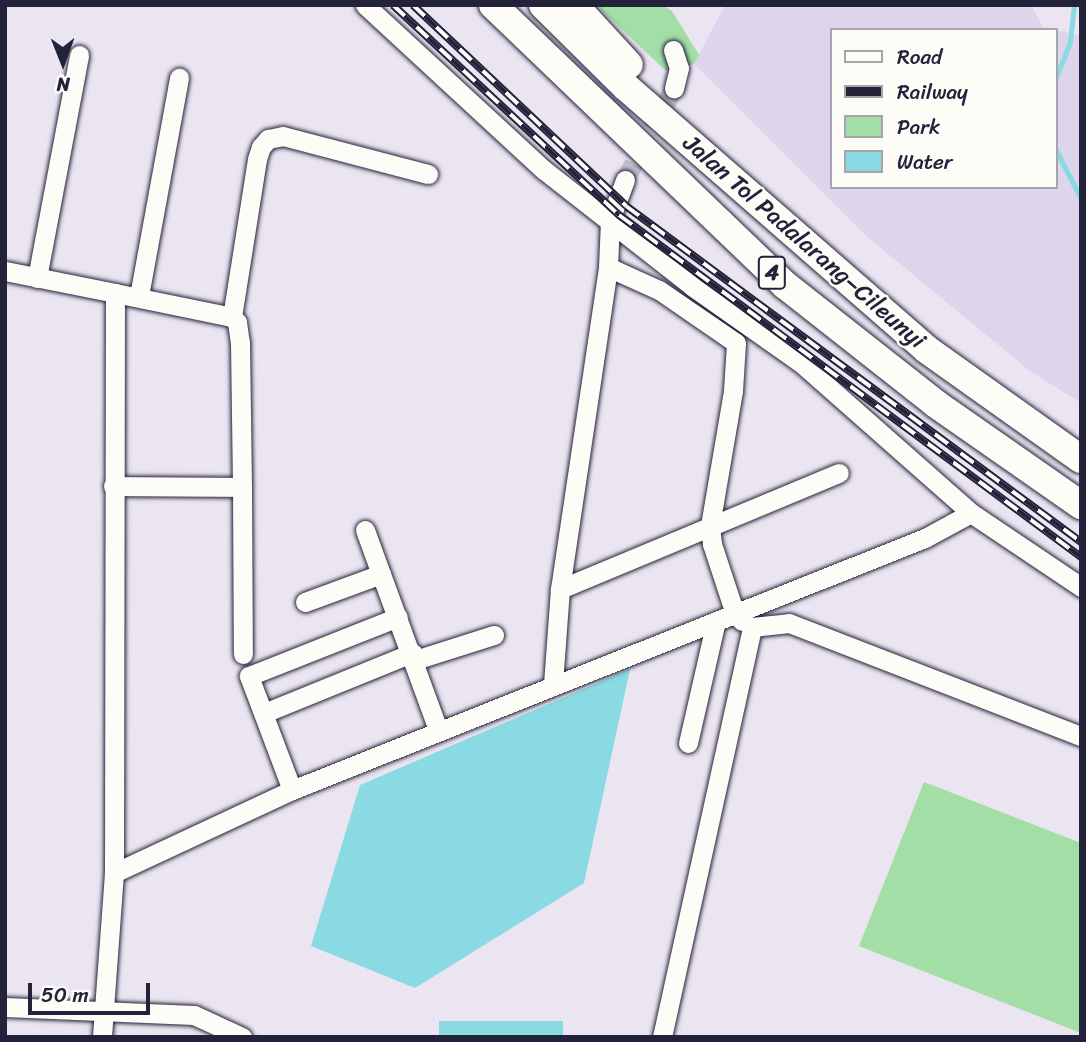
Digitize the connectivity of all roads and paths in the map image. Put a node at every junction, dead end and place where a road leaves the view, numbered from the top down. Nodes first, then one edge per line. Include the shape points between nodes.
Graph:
1 (365, 5) edge
2 (493, 5) edge
3 (543, 5) edge
4 (574, 5) edge
5 (673, 50) dead end
6 (79, 55) dead end
7 (179, 78) dead end
8 (674, 88) tunnel mouth
9 (428, 174) dead end
10 (729, 176) junction
11 (625, 180) tunnel mouth
12 (610, 220) junction
13 (608, 267) junction
14 (5, 271) edge
15 (37, 278) junction
16 (115, 293) junction
17 (139, 296) junction
18 (232, 317) junction
19 (1081, 458) edge
20 (839, 473) dead end
21 (113, 486) junction
22 (242, 487) junction
23 (1081, 505) edge
24 (971, 513) junction
25 (710, 525) junction
26 (365, 530) dead end
27 (381, 574) junction
28 (1081, 587) edge
29 (560, 589) junction
30 (305, 602) dead end
31 (735, 614) junction
32 (398, 617) junction
33 (716, 621) junction
34 (752, 626) junction
35 (494, 635) dead end
36 (243, 654) dead end
37 (413, 657) junction
38 (553, 684) junction
39 (264, 713) junction
40 (438, 730) junction
41 (1081, 736) edge
42 (688, 744) dead end
43 (292, 790) junction
44 (114, 873) junction
45 (5, 1007) edge
46 (103, 1010) junction
47 (102, 1037) edge
48 (242, 1037) edge
49 (662, 1037) edge

1 - 12 street via 544,170
2 - 23 highway, Jalan Tol Padalarang–Cileunyi / 4 via 785,285 936,404
3 - 10 highway, Jalan Tol Padalarang–Cileunyi / 4 via 626,87
4 - 10 highway
5 - 8 street via 679,68
6 - 15 street
7 - 17 street
9 - 18 street via 283,136 268,139 257,159
10 - 19 highway, Jalan Tol Padalarang–Cileunyi / 4 via 926,349
11 - 12 street
12 - 13 street
12 - 24 street via 693,287 821,379
13 - 25 street via 659,290 736,343 733,390
13 - 29 street
14 - 15 street
15 - 16 street
16 - 17 street
16 - 21 street
17 - 18 street
18 - 22 street via 240,343
20 - 25 street
21 - 22 street
21 - 44 street
22 - 36 street
24 - 28 street
24 - 31 street via 925,538
25 - 29 street
25 - 31 street
26 - 27 street
27 - 30 street
27 - 32 street
29 - 38 street
31 - 33 street
31 - 34 street
32 - 37 street
32 - 39 street via 249,676
33 - 38 street
33 - 42 street
34 - 41 street via 789,623
34 - 49 street
35 - 37 street
37 - 39 street
37 - 40 street
38 - 40 street
39 - 43 street
40 - 43 street
43 - 44 street
44 - 46 street
45 - 46 street
46 - 47 street
46 - 48 street via 194,1015

